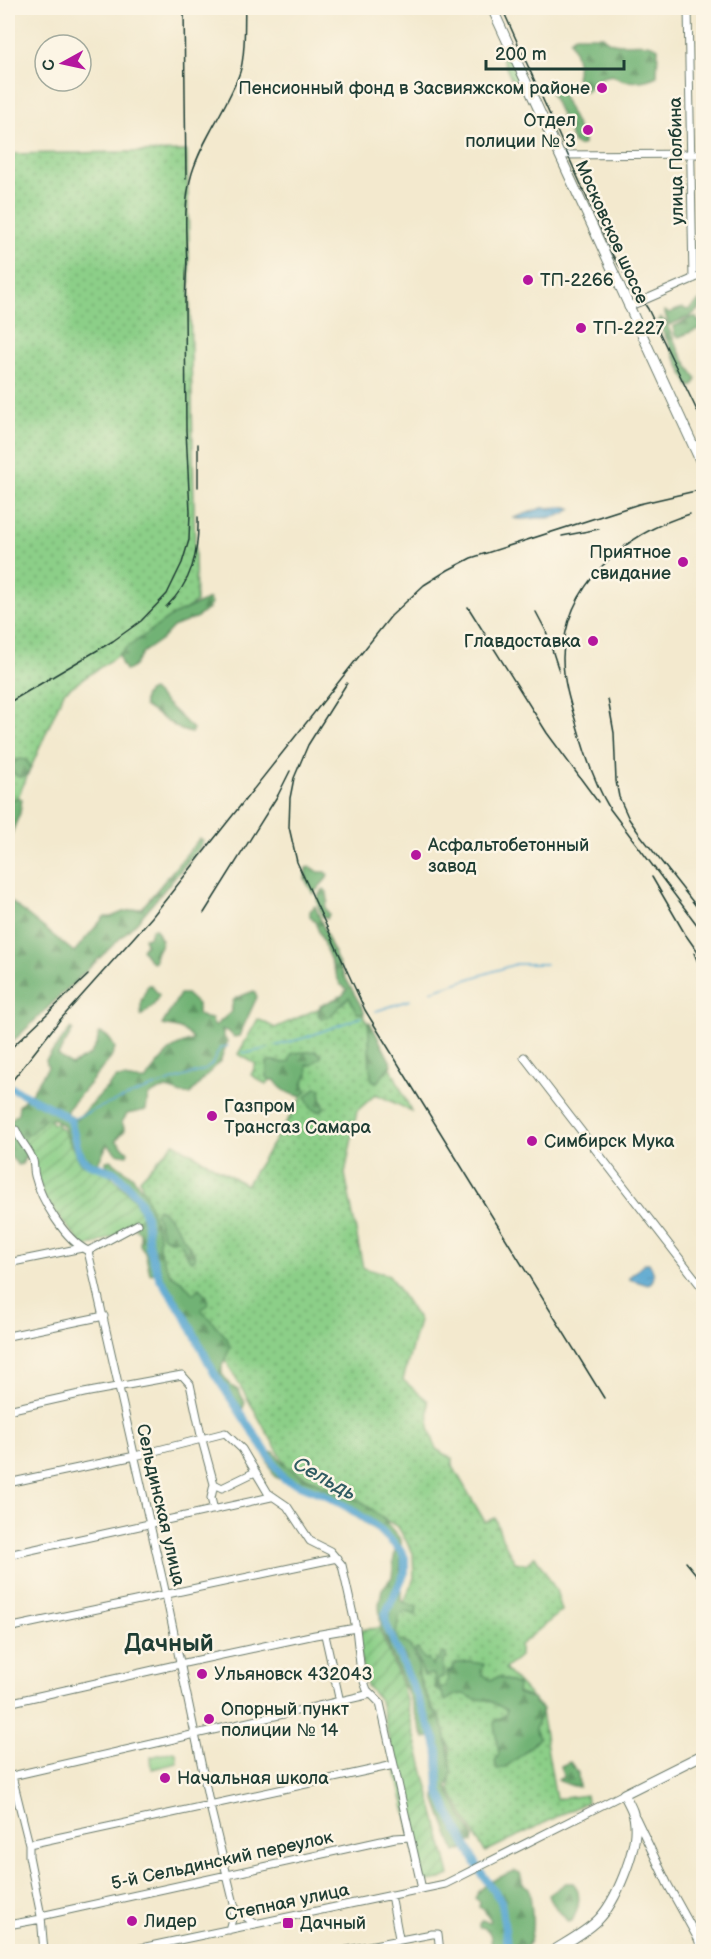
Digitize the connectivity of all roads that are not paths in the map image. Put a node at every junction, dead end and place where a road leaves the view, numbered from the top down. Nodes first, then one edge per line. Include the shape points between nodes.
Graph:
1 (492, 8) edge
2 (688, 8) edge
3 (690, 154) junction
4 (704, 154) edge
5 (559, 155) junction
6 (704, 274) edge
7 (693, 279) junction
8 (628, 307) junction
9 (704, 469) edge
10 (524, 1058) dead end
11 (16, 1130) dead end
12 (138, 1224) dead end
13 (85, 1249) junction
14 (8, 1263) edge
15 (704, 1290) edge
16 (104, 1316) junction
17 (8, 1336) edge
18 (119, 1386) junction
19 (8, 1410) edge
20 (201, 1440) junction
21 (135, 1456) junction
22 (255, 1472) junction
23 (8, 1483) edge
24 (214, 1484) junction
25 (271, 1497) junction
26 (214, 1510) junction
27 (150, 1523) junction
28 (8, 1555) edge
29 (337, 1558) junction
30 (166, 1594) junction
31 (8, 1628) edge
32 (356, 1628) junction
33 (325, 1635) junction
34 (180, 1664) junction
35 (371, 1694) junction
36 (340, 1702) junction
37 (8, 1703) edge
38 (195, 1734) junction
39 (704, 1754) edge
40 (394, 1765) junction
41 (624, 1794) junction
42 (210, 1806) junction
43 (634, 1814) junction
44 (410, 1837) junction
45 (29, 1844) junction
46 (632, 1847) junction
47 (650, 1847) junction
48 (226, 1874) junction
49 (422, 1889) junction
50 (391, 1895) junction
51 (235, 1908) junction
52 (41, 1917) junction
53 (255, 1924) junction
54 (8, 1925) edge
55 (229, 1930) junction
56 (399, 1938) junction
57 (44, 1952) edge
58 (122, 1952) edge
59 (337, 1952) edge
60 (440, 1952) edge
61 (552, 1952) edge
62 (702, 1952) edge

1 - 5 main road, Московское шоссе
2 - 3 street, улица Полбина
3 - 4 street
3 - 5 street
3 - 7 street, улица Полбина
5 - 8 main road, Московское шоссе
6 - 7 street
7 - 8 street
8 - 9 main road, Московское шоссе
10 - 15 street
11 - 13 street, Сельдинская улица via 32,1155 43,1199
12 - 13 street
13 - 14 street
13 - 16 street, Сельдинская улица
16 - 17 street
16 - 18 street, Сельдинская улица
18 - 19 street
18 - 20 street via 179,1374 185,1377 190,1384
18 - 21 street, Сельдинская улица
20 - 21 street
20 - 22 street via 225,1433 242,1449
20 - 24 street
21 - 23 street
21 - 27 street, Сельдинская улица
22 - 24 street via 222,1488
22 - 25 street
24 - 26 street
25 - 26 street
25 - 29 street via 293,1512 310,1541
26 - 27 street
27 - 28 street
27 - 30 street, Сельдинская улица
29 - 30 street
29 - 32 street
30 - 31 street
30 - 34 street, Сельдинская улица
32 - 33 street
32 - 35 street via 361,1672
33 - 34 street
33 - 36 street
34 - 37 street
34 - 38 street, Сельдинская улица
35 - 36 street
35 - 40 street via 380,1703
36 - 38 street
38 - 42 street, Сельдинская улица
38 - 45 street via 12,1776
39 - 41 main road
40 - 42 street
40 - 44 street
41 - 43 main road
41 - 49 street, Степная улица via 463,1876
42 - 45 street
42 - 48 street, Сельдинская улица
43 - 46 main road
43 - 47 street
44 - 48 street, 5-й Сельдинский переулок
44 - 49 street
45 - 52 street
46 - 47 street via 637,1842
46 - 61 main road via 618,1890 605,1911 588,1928
47 - 62 street
48 - 51 street, Сельдинская улица
48 - 52 street, 5-й Сельдинский переулок
49 - 50 street, Степная улица
50 - 53 street, Степная улица
50 - 56 street
51 - 53 street
51 - 55 street
52 - 54 street, 5-й Сельдинский переулок
52 - 57 street
53 - 55 street, Степная улица
55 - 58 street, Степная улица
56 - 59 street
56 - 60 street via 438,1934

